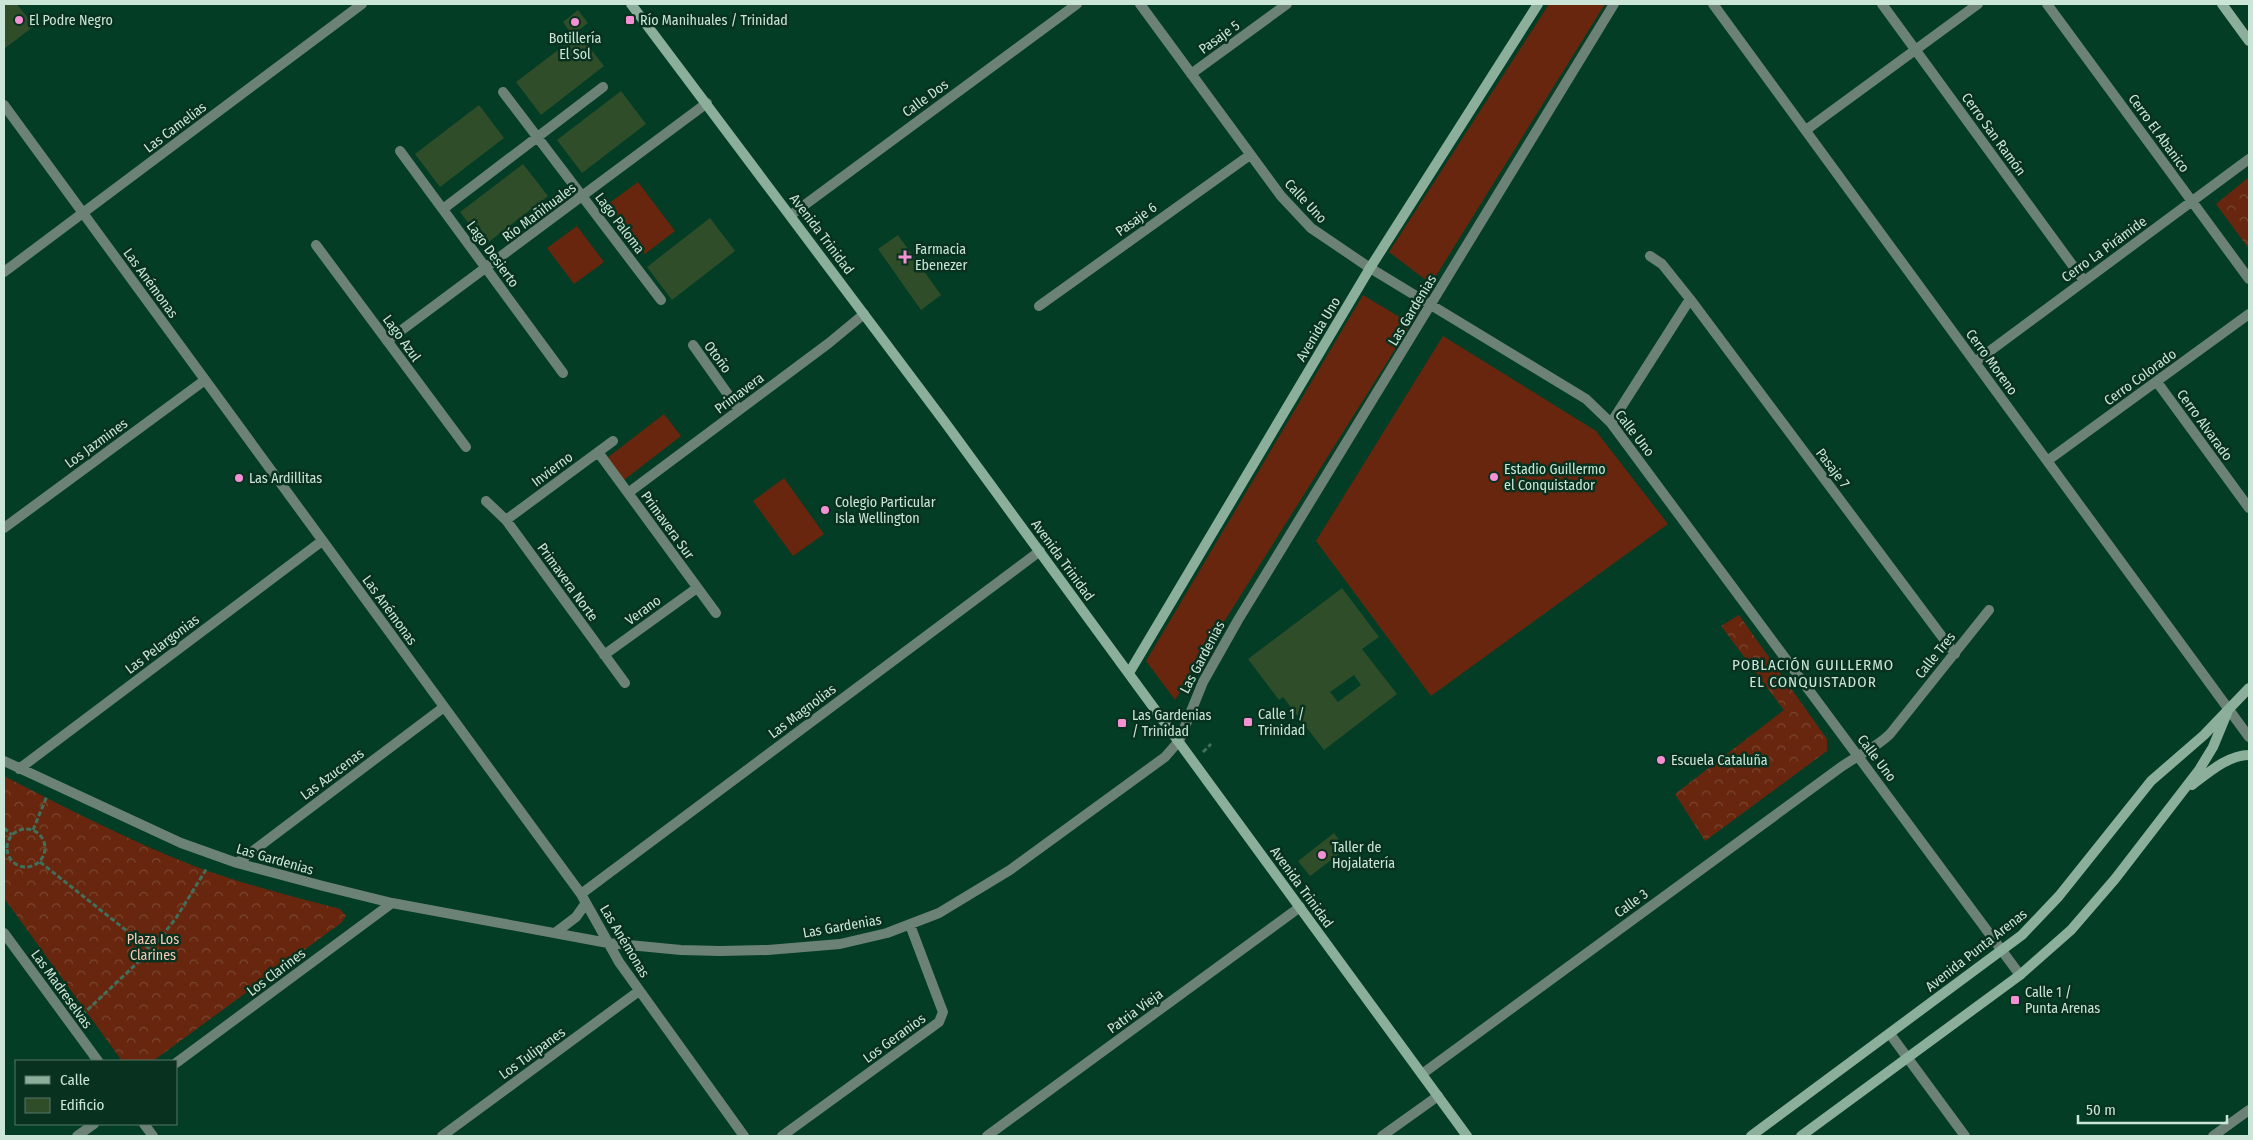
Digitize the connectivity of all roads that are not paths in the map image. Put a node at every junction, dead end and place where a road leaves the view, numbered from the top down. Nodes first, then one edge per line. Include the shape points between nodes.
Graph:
1 (362, 4) edge
2 (631, 4) edge
3 (1077, 4) edge
4 (1140, 4) edge
5 (1287, 4) edge
6 (1538, 4) edge
7 (1614, 4) edge
8 (1713, 4) edge
9 (1882, 4) edge
10 (1978, 4) edge
11 (2048, 4) edge
12 (2222, 4) edge
13 (2249, 41) edge
14 (1915, 50) junction
15 (1191, 74) junction
16 (603, 87) dead end
17 (503, 92) dead end
18 (707, 103) junction
19 (4, 105) edge
20 (1806, 130) junction
21 (537, 137) junction
22 (400, 151) dead end
23 (1250, 155) junction
24 (2249, 158) edge
25 (582, 197) junction
26 (2192, 201) junction
27 (443, 209) junction
28 (83, 213) junction
29 (791, 215) junction
30 (316, 245) dead end
31 (1650, 256) dead end
32 (486, 268) junction
33 (1370, 268) junction
34 (4, 272) edge
35 (2249, 279) edge
36 (2084, 281) junction
37 (1690, 299) junction
38 (661, 300) dead end
39 (1431, 304) junction
40 (1039, 306) dead end
41 (864, 314) junction
42 (2249, 314) edge
43 (388, 341) junction
44 (693, 345) dead end
45 (1975, 362) junction
46 (563, 373) dead end
47 (205, 380) junction
48 (2157, 382) junction
49 (739, 410) junction
50 (1611, 423) junction
51 (613, 440) dead end
52 (466, 447) dead end
53 (598, 452) junction
54 (2048, 461) junction
55 (628, 493) junction
56 (486, 501) dead end
57 (2249, 508) edge
58 (506, 520) junction
59 (4, 528) edge
60 (322, 541) junction
61 (1040, 551) junction
62 (697, 588) junction
63 (1989, 610) dead end
64 (716, 613) dead end
65 (1955, 654) junction
66 (604, 656) junction
67 (1129, 673) junction
68 (625, 683) dead end
69 (2249, 688) edge
70 (444, 707) junction
71 (2228, 709) junction
72 (2249, 737) edge
73 (1179, 741) junction
74 (1858, 755) junction
75 (2249, 755) edge
76 (4, 761) edge
77 (19, 769) junction
78 (2183, 791) junction
79 (237, 863) junction
80 (583, 898) junction
81 (392, 903) junction
82 (1300, 907) junction
83 (910, 925) junction
84 (4, 933) edge
85 (555, 933) junction
86 (608, 943) junction
87 (2002, 951) junction
88 (2020, 975) junction
89 (639, 991) junction
90 (1890, 1034) junction
91 (1908, 1058) junction
92 (97, 1060) edge
93 (178, 1062) edge
94 (1422, 1074) junction
95 (1438, 1096) junction
96 (2249, 1110) edge
97 (93, 1125) edge
98 (145, 1125) edge
99 (77, 1136) edge
100 (153, 1136) edge
101 (442, 1136) edge
102 (744, 1136) edge
103 (782, 1136) edge
104 (987, 1136) edge
105 (1382, 1136) edge
106 (1467, 1136) edge
107 (1750, 1136) edge
108 (1801, 1136) edge
109 (1965, 1136) edge
110 (2213, 1136) edge

1 - 28 street, Las Camelias
2 - 18 main road, Avenida Trinidad
3 - 29 street, Calle Dos
4 - 15 street, Calle Uno
5 - 15 street, Pasaje 5
6 - 33 main road, Avenida Uno
7 - 39 street, Las Gardenias
8 - 20 street, Cerro Moreno
9 - 14 street, Cerro San Ramón
10 - 14 street
11 - 26 street, Cerro El Abanico
12 - 13 main road
14 - 20 street
14 - 36 street, Cerro San Ramón
15 - 23 street, Calle Uno
16 - 21 street
17 - 21 street, Lago Paloma
18 - 25 street, Río Mañihuales
18 - 29 main road, Avenida Trinidad
19 - 28 street, Las Anémonas
20 - 45 street, Cerro Moreno
21 - 25 street, Lago Paloma
21 - 27 street
22 - 27 street, Lago Desierto
23 - 33 street, Calle Uno via 1299,218 1323,238
23 - 40 street, Pasaje 6
24 - 26 street, Cerro La Pirámide
25 - 32 street, Río Mañihuales
25 - 38 street, Lago Paloma
26 - 35 street, Cerro El Abanico
26 - 36 street, Cerro La Pirámide
27 - 32 street, Lago Desierto
28 - 34 street, Las Camelias
28 - 47 street, Las Anémonas
29 - 41 main road, Avenida Trinidad
30 - 43 street, Lago Azul
31 - 37 street, Pasaje 7 via 1662,264
32 - 43 street, Río Mañihuales
32 - 46 street, Lago Desierto
33 - 39 street, Calle Uno
33 - 67 main road, Avenida Uno
36 - 45 street, Cerro La Pirámide
37 - 50 street
37 - 65 street, Pasaje 7
39 - 50 street, Calle Uno via 1586,399
39 - 73 street, Las Gardenias via 1224,644 1203,682
41 - 49 street, Primavera
41 - 61 main road, Avenida Trinidad
42 - 48 street, Cerro Colorado
43 - 52 street, Lago Azul
44 - 49 street, Otoño
45 - 54 street, Cerro Moreno
47 - 59 street, Los Jazmines
47 - 60 street, Las Anémonas
48 - 54 street, Cerro Colorado
48 - 57 street, Cerro Alvarado
49 - 55 street, Primavera
50 - 74 street, Calle Uno
51 - 53 street, Invierno
53 - 55 street, Primavera Sur
53 - 58 street, Invierno
54 - 71 street, Cerro Moreno
55 - 62 street, Primavera Sur
56 - 58 street, Primavera Norte
58 - 66 street, Primavera Norte
60 - 70 street, Las Anémonas
60 - 77 street, Las Pelargonias
61 - 67 main road, Avenida Trinidad
61 - 80 street, Las Magnolias
62 - 64 street, Primavera Sur
62 - 66 street, Verano
63 - 65 street, Calle Tres
65 - 74 street, Calle Tres via 1890,734 1874,748
66 - 68 street, Primavera Norte
67 - 73 main road, Avenida Trinidad
69 - 71 main road, Avenida Punta Arenas
70 - 79 street, Las Azucenas
70 - 80 street, Las Anémonas
71 - 72 street, Cerro Moreno
71 - 78 main road, Avenida Punta Arenas via 2213,746
71 - 87 main road, Avenida Punta Arenas via 2151,781 2059,896
73 - 82 main road, Avenida Trinidad
73 - 83 street, Las Gardenias via 1165,757 1004,875 968,897
74 - 87 street, Calle Uno
74 - 94 street, Calle 3
75 - 78 main road via 2227,761
76 - 77 street, Las Gardenias
77 - 79 street, Las Gardenias via 181,843
78 - 88 main road, Avenida Punta Arenas via 2094,906
79 - 81 street, Las Gardenias
80 - 85 street via 576,918
80 - 86 street, Las Anémonas
81 - 85 street, Las Gardenias
81 - 93 street, Los Clarines
82 - 94 main road, Avenida Trinidad
82 - 104 street, Patria Vieja
83 - 86 street, Las Gardenias via 840,944 768,950 681,950
83 - 103 street, Los Geranios via 941,1007 939,1022
84 - 92 street, Las Madreselvas
85 - 86 street, Las Gardenias
86 - 89 street, Las Anémonas
87 - 88 street, Calle Uno
87 - 90 main road, Avenida Punta Arenas
88 - 91 main road, Avenida Punta Arenas
89 - 101 street, Los Tulipanes
89 - 102 street, Las Anémonas
90 - 91 street
90 - 107 main road, Avenida Punta Arenas
91 - 108 main road, Avenida Punta Arenas
91 - 109 street
94 - 95 main road, Avenida Trinidad
95 - 105 street
95 - 106 main road, Avenida Trinidad
96 - 110 street
97 - 99 street
98 - 100 street

